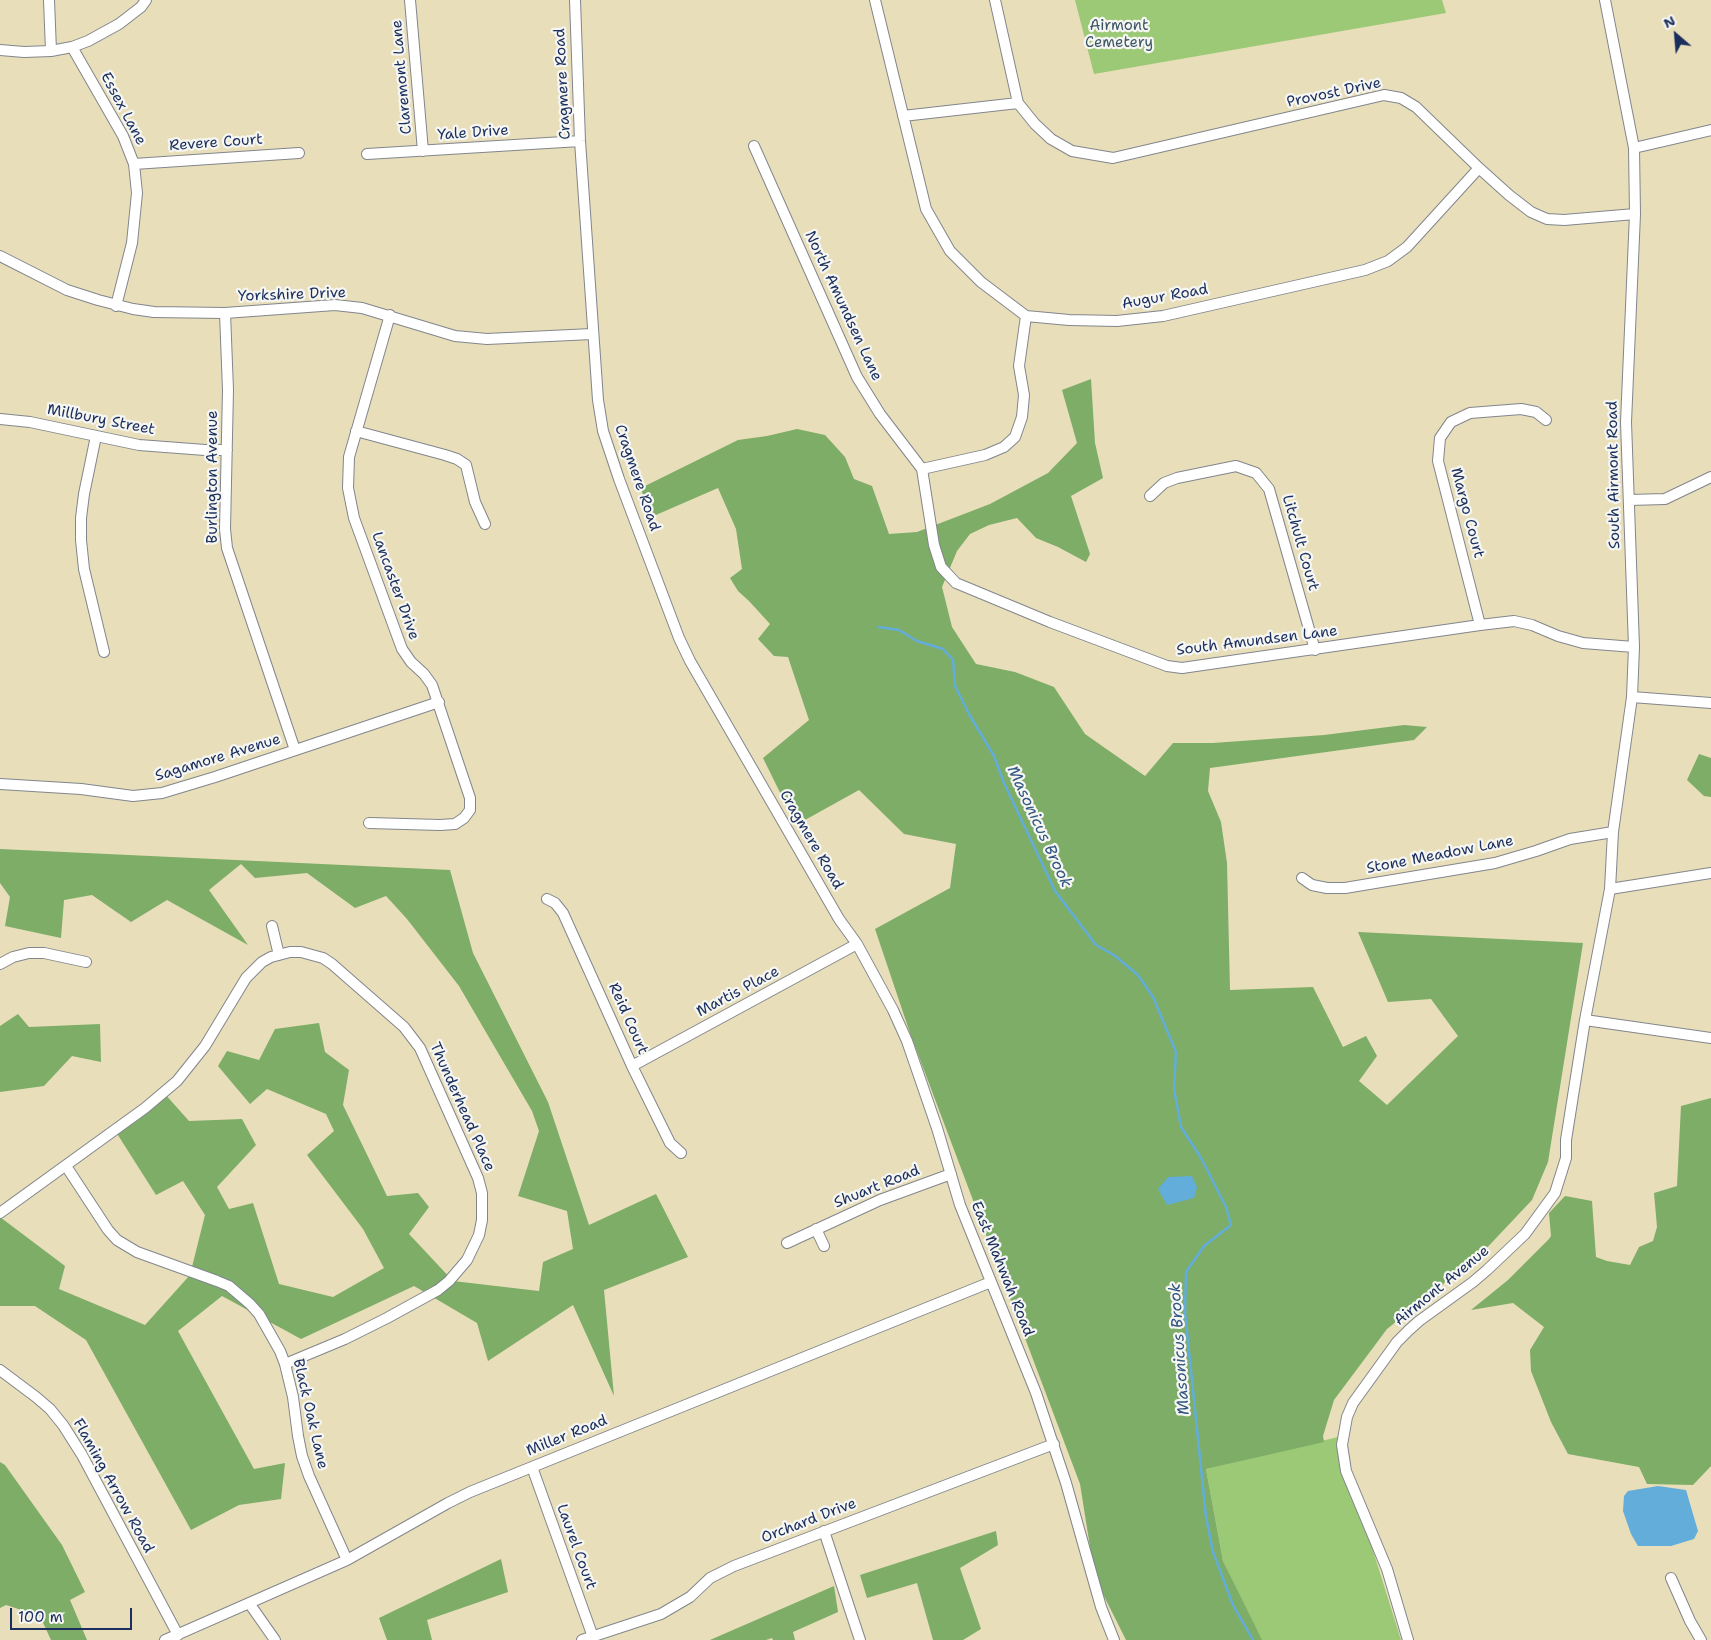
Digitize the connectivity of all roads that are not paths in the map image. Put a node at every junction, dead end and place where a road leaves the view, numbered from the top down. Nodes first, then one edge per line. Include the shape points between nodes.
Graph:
1 (49, 0) edge
2 (146, 0) edge
3 (410, 0) edge
4 (575, 0) edge
5 (875, 0) edge
6 (995, 0) edge
7 (1605, 0) edge
8 (72, 47) junction
9 (0, 50) edge
10 (51, 51) junction
11 (1018, 102) junction
12 (903, 116) junction
13 (1711, 130) edge
14 (580, 141) junction
15 (754, 146) dead end
16 (1634, 148) junction
17 (423, 151) junction
18 (299, 153) dead end
19 (368, 154) dead end
20 (134, 164) junction
21 (1479, 168) junction
22 (1635, 214) junction
23 (0, 256) edge
24 (116, 306) junction
25 (225, 313) junction
26 (390, 316) junction
27 (1026, 316) junction
28 (592, 334) junction
29 (0, 419) edge
30 (1546, 420) dead end
31 (356, 431) junction
32 (96, 436) junction
33 (227, 450) junction
34 (922, 468) junction
35 (1711, 477) edge
36 (1150, 496) dead end
37 (1629, 500) junction
38 (485, 524) dead end
39 (1480, 624) junction
40 (1634, 647) junction
41 (1315, 650) junction
42 (104, 652) dead end
43 (1632, 696) junction
44 (439, 702) junction
45 (1711, 703) edge
46 (295, 750) junction
47 (0, 784) edge
48 (369, 823) dead end
49 (1613, 832) junction
50 (1711, 873) edge
51 (1302, 878) dead end
52 (1610, 889) junction
53 (547, 899) dead end
54 (839, 919) joint
55 (272, 926) dead end
56 (857, 944) junction
57 (1597, 950) joint
58 (279, 955) junction
59 (86, 962) dead end
60 (0, 964) edge
61 (1585, 1020) junction
62 (1711, 1038) edge
63 (632, 1066) junction
64 (681, 1153) dead end
65 (66, 1166) junction
66 (950, 1174) junction
67 (0, 1213) edge
68 (816, 1229) junction
69 (787, 1243) dead end
70 (824, 1246) dead end
71 (991, 1282) junction
72 (285, 1364) junction
73 (0, 1370) edge
74 (1054, 1444) junction
75 (532, 1467) junction
76 (824, 1532) junction
77 (347, 1560) junction
78 (1671, 1578) dead end
79 (248, 1604) junction
80 (178, 1634) junction
81 (588, 1638) edge
82 (165, 1640) edge
83 (275, 1640) edge
84 (860, 1640) edge
85 (1114, 1640) edge
86 (1408, 1640) edge
87 (1701, 1640) edge

1 - 10 street
2 - 8 street via 119,24
3 - 17 street, Claremont Lane
4 - 14 street, Cragmere Road
5 - 12 street
6 - 11 street
7 - 16 street, South Airmont Road
8 - 10 street
8 - 20 street, Essex Lane via 123,136
9 - 10 street
11 - 12 street
11 - 21 street, Provost Drive via 1040,129 1072,151 1114,158 1384,95 1401,98 1416,107
12 - 27 street via 926,209 950,251 981,282
13 - 16 street
14 - 17 street, Yale Drive
14 - 28 street, Cragmere Road
15 - 34 street, North Amundsen Lane via 857,377 880,414
16 - 22 street, South Airmont Road
17 - 19 street, Yale Drive
18 - 20 street, Revere Court
20 - 24 street, Essex Lane via 137,192 132,243
21 - 22 street, Provost Drive via 1531,212 1547,219
21 - 27 street, Augur Road via 1407,247 1388,261 1365,270 1163,316 1117,321
22 - 37 street, South Airmont Road via 1626,422
23 - 24 street, Yorkshire Drive via 67,290
24 - 25 street, Yorkshire Drive via 154,312
25 - 26 street, Yorkshire Drive via 335,305
25 - 33 street, Burlington Avenue
26 - 28 street, Yorkshire Drive via 455,336 487,339
26 - 31 street, Lancaster Drive
27 - 34 street via 1019,366 1024,394 1022,416 1015,436 1004,447 985,455
28 - 54 street, Cragmere Road via 603,430 618,479 680,638 690,661
29 - 32 street, Millbury Street
30 - 39 street, Margo Court via 1536,412 1521,409 1470,413 1451,422 1440,438 1438,462
31 - 38 street via 445,455 466,465 475,502
31 - 44 street, Lancaster Drive via 348,488 354,518 402,649 432,685
32 - 33 street, Millbury Street via 140,445
32 - 42 street via 84,494 81,540 84,570
33 - 46 street, Burlington Avenue via 227,548
34 - 41 street, South Amundsen Lane via 934,545 942,567 956,583 1167,666 1182,668
35 - 37 street via 1665,499
36 - 41 street, Litchult Court via 1164,483 1177,478 1236,466 1256,473 1269,490
37 - 40 street, South Airmont Road
39 - 40 street, South Amundsen Lane via 1514,621 1583,643
39 - 41 street, South Amundsen Lane
40 - 43 street, South Airmont Road
43 - 45 street
43 - 49 street, South Airmont Road
44 - 46 street, Sagamore Avenue
44 - 48 street, Lancaster Drive via 470,798 470,810 455,824 440,826
46 - 47 street, Sagamore Avenue via 162,793 133,796
49 - 51 street, Stone Meadow Lane via 1570,839 1495,863 1345,888 1312,885
49 - 52 street, South Airmont Road
50 - 52 street
52 - 57 street, South Airmont Road
53 - 63 street, Reid Court via 563,913
54 - 56 street, East Mahwah Road
55 - 58 street
56 - 63 street, Martis Place
56 - 66 street, East Mahwah Road via 907,1041
57 - 61 street, Airmont Avenue
58 - 65 street, Thunderhead Place via 262,962 246,978 205,1046 176,1081
58 - 72 street, Thunderhead Place via 301,952 332,964 412,1036 473,1165 483,1206 474,1248 463,1266 438,1290 387,1318
59 - 60 street via 29,953 13,956
61 - 62 street
61 - 86 street, Airmont Avenue via 1566,1158 1555,1193 1524,1234 1487,1270 1419,1321 1397,1342 1353,1402 1346,1417 1342,1445 1346,1471 1387,1569
63 - 64 street, Reid Court via 670,1143
65 - 67 street, Thunderhead Place
65 - 72 street, Black Oak Lane via 108,1230 127,1247 217,1281 240,1294 259,1314
66 - 68 street, Shuart Road via 880,1200
66 - 71 street, East Mahwah Road
68 - 69 street, Shuart Road
68 - 70 street
71 - 74 street, East Mahwah Road
71 - 75 street, Miller Road
72 - 77 street, Black Oak Lane via 302,1456
73 - 80 street, Flaming Arrow Road via 36,1396 63,1425
74 - 76 street, Orchard Drive
74 - 85 street, East Mahwah Road via 1101,1607
75 - 77 street, Miller Road via 448,1503
75 - 81 street, Laurel Court
76 - 81 street, Orchard Drive via 721,1571 690,1597 661,1614
76 - 84 street
77 - 79 street, Miller Road
78 - 87 street
79 - 80 street, Miller Road
79 - 83 street
80 - 82 street, Miller Road

